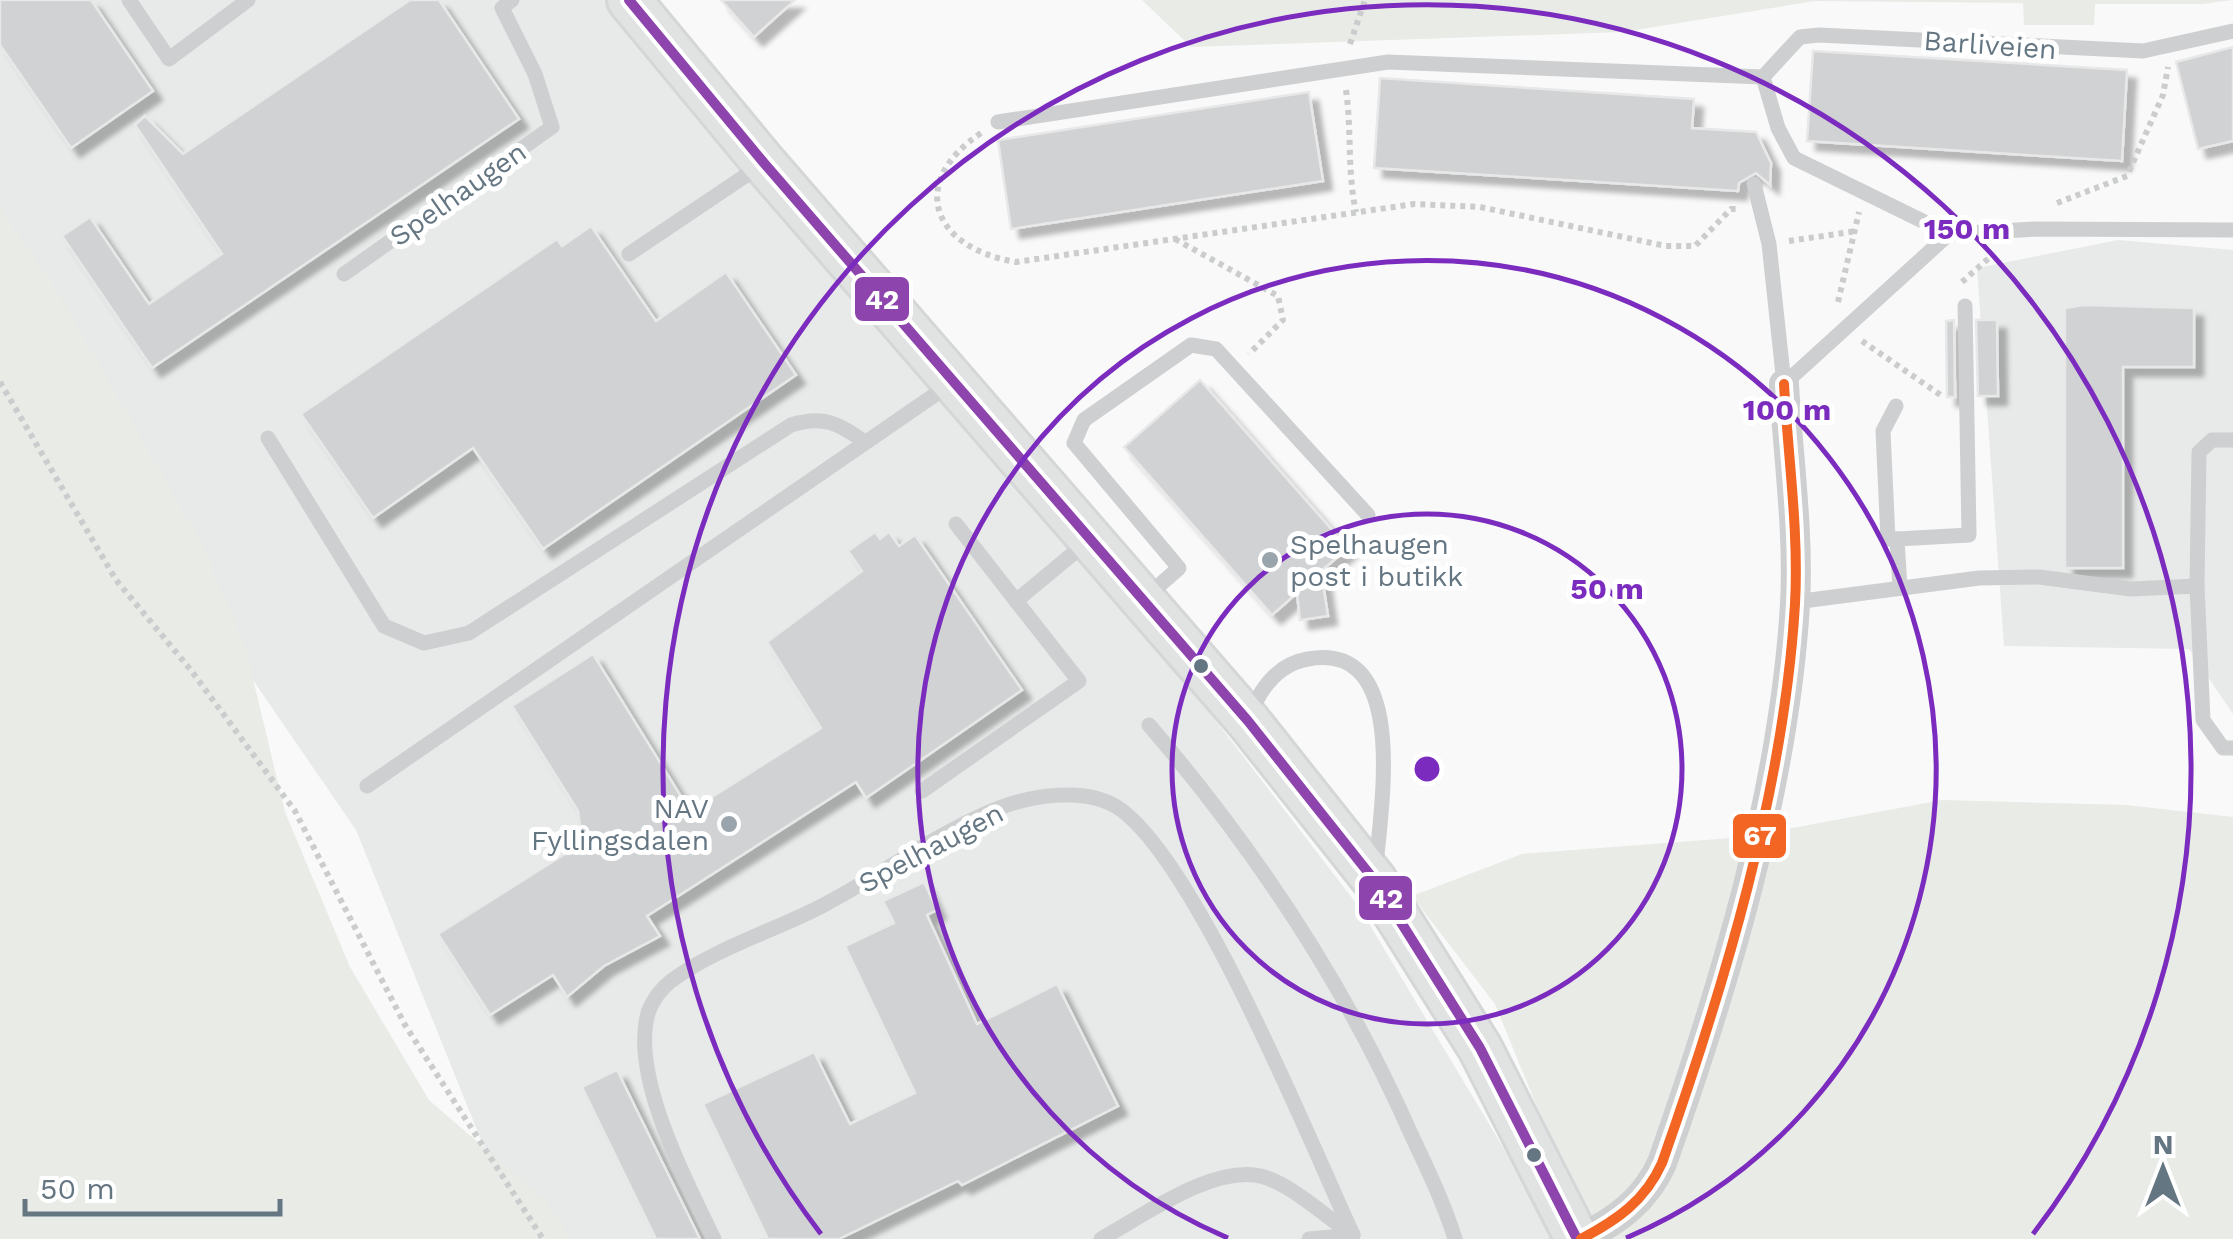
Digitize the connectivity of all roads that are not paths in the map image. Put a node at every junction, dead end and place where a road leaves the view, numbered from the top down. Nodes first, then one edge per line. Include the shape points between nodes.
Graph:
1 (129, 0) edge
2 (248, 0) edge
3 (512, 0) edge
4 (630, 0) edge
5 (2233, 31) edge
6 (1763, 77) junction
7 (998, 122) road end
8 (764, 164) junction
9 (1754, 184) dead end
10 (2233, 230) edge
11 (1948, 234) junction
12 (629, 254) dead end
13 (344, 274) dead end
14 (1965, 306) road end
15 (952, 383) junction
16 (1784, 384) junction
17 (1896, 406) dead end
18 (268, 438) dead end
19 (2233, 440) edge
20 (864, 442) junction
21 (1368, 515) dead end
22 (956, 524) dead end
23 (1090, 539) junction
24 (1897, 539) junction
25 (2197, 586) junction
26 (1900, 588) junction
27 (1016, 600) junction
28 (1143, 600) junction
29 (1795, 602) junction
30 (1248, 721) junction
31 (1149, 726) dead end
32 (2233, 748) edge
33 (367, 786) dead end
34 (922, 791) dead end
35 (1375, 881) junction
36 (1357, 1237) edge
37 (714, 1239) edge
38 (1101, 1239) edge
39 (1309, 1239) edge
40 (1455, 1239) edge
41 (1579, 1239) edge

1 - 2 lane via 169,59
3 - 13 lane, Spelhaugen via 502,8 536,74 552,127
4 - 8 street
5 - 6 lane, Barliveien via 2143,51 1818,35 1800,38
6 - 7 lane via 1388,62
6 - 11 lane via 1794,158
8 - 12 lane
8 - 15 street
9 - 16 lane via 1769,244
10 - 11 lane
11 - 16 lane
14 - 24 lane via 1969,535
15 - 20 lane
15 - 23 street
16 - 29 street
17 - 24 lane via 1883,431 1888,539
18 - 20 lane via 384,626 424,643 469,634 790,424 836,422
19 - 25 lane via 2212,440 2199,452
20 - 33 lane
21 - 28 lane via 1216,348 1191,345 1084,420 1074,443 1179,568
22 - 27 lane
23 - 27 lane
23 - 28 street
24 - 26 lane
25 - 26 lane via 2131,589 2040,577
25 - 32 lane via 2203,720 2223,748
26 - 29 lane
27 - 34 lane via 1078,681
28 - 30 street
29 - 41 street via 1778,765 1678,1118 1650,1189
30 - 35 street
30 - 35 lane via 1267,682 1309,658 1354,665 1371,686 1382,735
31 - 40 lane via 1242,840 1352,1010
35 - 41 street via 1480,1048
36 - 37 lane, Spelhaugen via 1200,916 1139,827 1108,802 1064,795 980,818 832,901 707,959 654,997 646,1066 678,1164
36 - 38 lane via 1268,1178 1251,1175 1209,1180
36 - 39 lane

